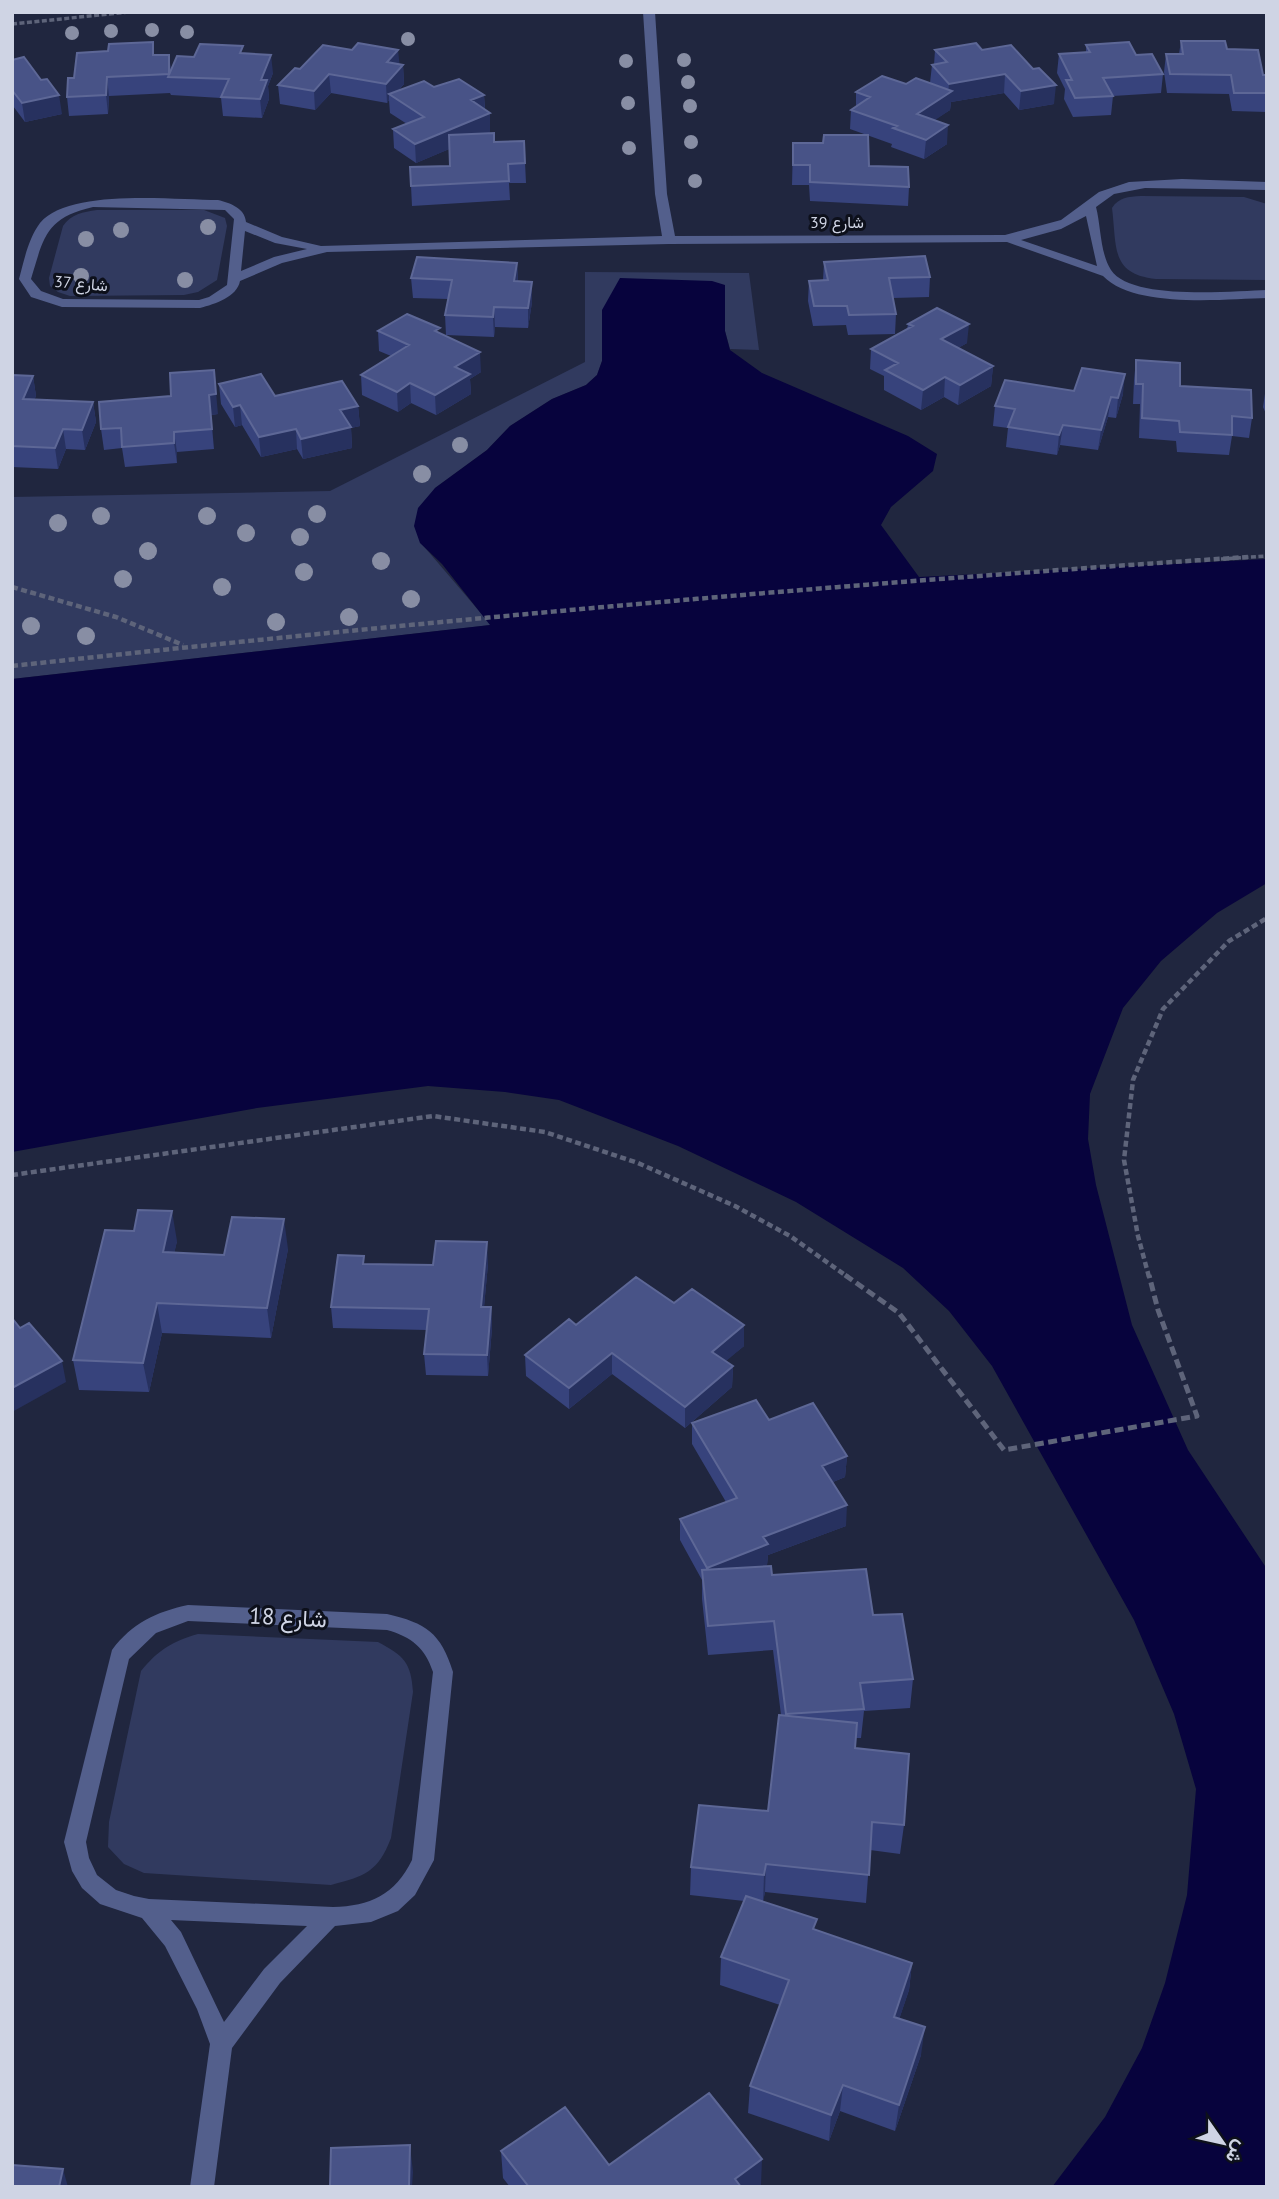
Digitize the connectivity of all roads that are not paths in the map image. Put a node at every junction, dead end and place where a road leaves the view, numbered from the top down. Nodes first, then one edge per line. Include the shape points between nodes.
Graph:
1 (649, 12) edge
2 (1267, 186) edge
3 (1090, 208) junction
4 (239, 224) junction
5 (1005, 239) junction
6 (669, 240) junction
7 (327, 248) junction
8 (1106, 273) junction
9 (235, 278) junction
10 (1267, 295) edge
11 (149, 1909) junction
12 (331, 1916) junction
13 (220, 2045) junction
14 (202, 2187) edge

1 - 6 street
2 - 3 street, شارع 39 via 1129,185 1099,196
3 - 5 street, شارع 39 via 1052,228
3 - 8 street
4 - 7 street, شارع 37 via 279,240
4 - 9 street
4 - 9 street, شارع 37 via 236,212 218,204 76,206 42,226 25,279 36,294 62,303 184,305 215,300 233,286
5 - 6 street, شارع 39
5 - 8 street, شارع 39
6 - 7 street, شارع 37
7 - 9 street, شارع 37 via 278,260
8 - 10 street, شارع 39 via 1144,292
11 - 12 street, شارع 18
11 - 12 street, شارع 18 via 124,1905 88,1881 78,1863 75,1842 119,1656 131,1639 147,1626 188,1613 387,1622 409,1627 438,1653 443,1672 423,1860 415,1879 385,1907
11 - 13 street via 178,1950
12 - 13 street via 272,1976
13 - 14 street

